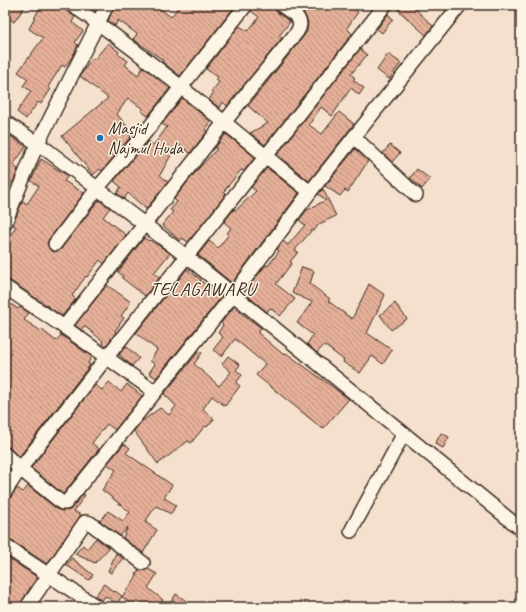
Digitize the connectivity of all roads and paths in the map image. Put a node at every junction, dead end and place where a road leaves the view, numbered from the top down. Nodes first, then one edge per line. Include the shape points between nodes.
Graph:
1 (72, 5) edge
2 (107, 5) edge
3 (246, 5) edge
4 (282, 5) edge
5 (385, 5) edge
6 (460, 5) edge
7 (99, 23) junction
8 (180, 87) junction
9 (5, 122) edge
10 (224, 122) junction
11 (354, 136) junction
12 (38, 143) junction
13 (266, 157) junction
14 (98, 189) junction
15 (310, 192) junction
16 (416, 195) dead end
17 (5, 223) edge
18 (143, 223) junction
19 (55, 244) dead end
20 (186, 256) junction
21 (5, 287) edge
22 (233, 295) junction
23 (64, 327) junction
24 (106, 358) junction
25 (155, 392) junction
26 (403, 435) junction
27 (5, 454) edge
28 (20, 469) junction
29 (5, 492) edge
30 (521, 530) edge
31 (351, 531) dead end
32 (5, 546) edge
33 (144, 563) dead end
34 (48, 576) junction
35 (27, 607) edge
36 (97, 607) edge

1 - 7 street
2 - 7 street
3 - 8 street
4 - 10 street via 299,19 301,26
5 - 13 street
6 - 11 street
7 - 8 street
7 - 12 street
8 - 10 street
8 - 14 street
9 - 12 street
10 - 13 street
10 - 18 street
11 - 15 street
11 - 16 street
12 - 14 street
12 - 17 street
13 - 15 street
13 - 20 street
14 - 18 street
14 - 19 street
15 - 22 street
18 - 20 street
18 - 23 street
20 - 22 street
20 - 24 street
21 - 23 street
22 - 25 street
22 - 26 street via 320,364
23 - 24 street
24 - 25 street
24 - 28 street
25 - 28 street via 65,504
26 - 30 street
26 - 31 street
27 - 28 street
28 - 29 street
32 - 34 street
33 - 34 street via 87,522 83,524
34 - 35 street
34 - 36 street

